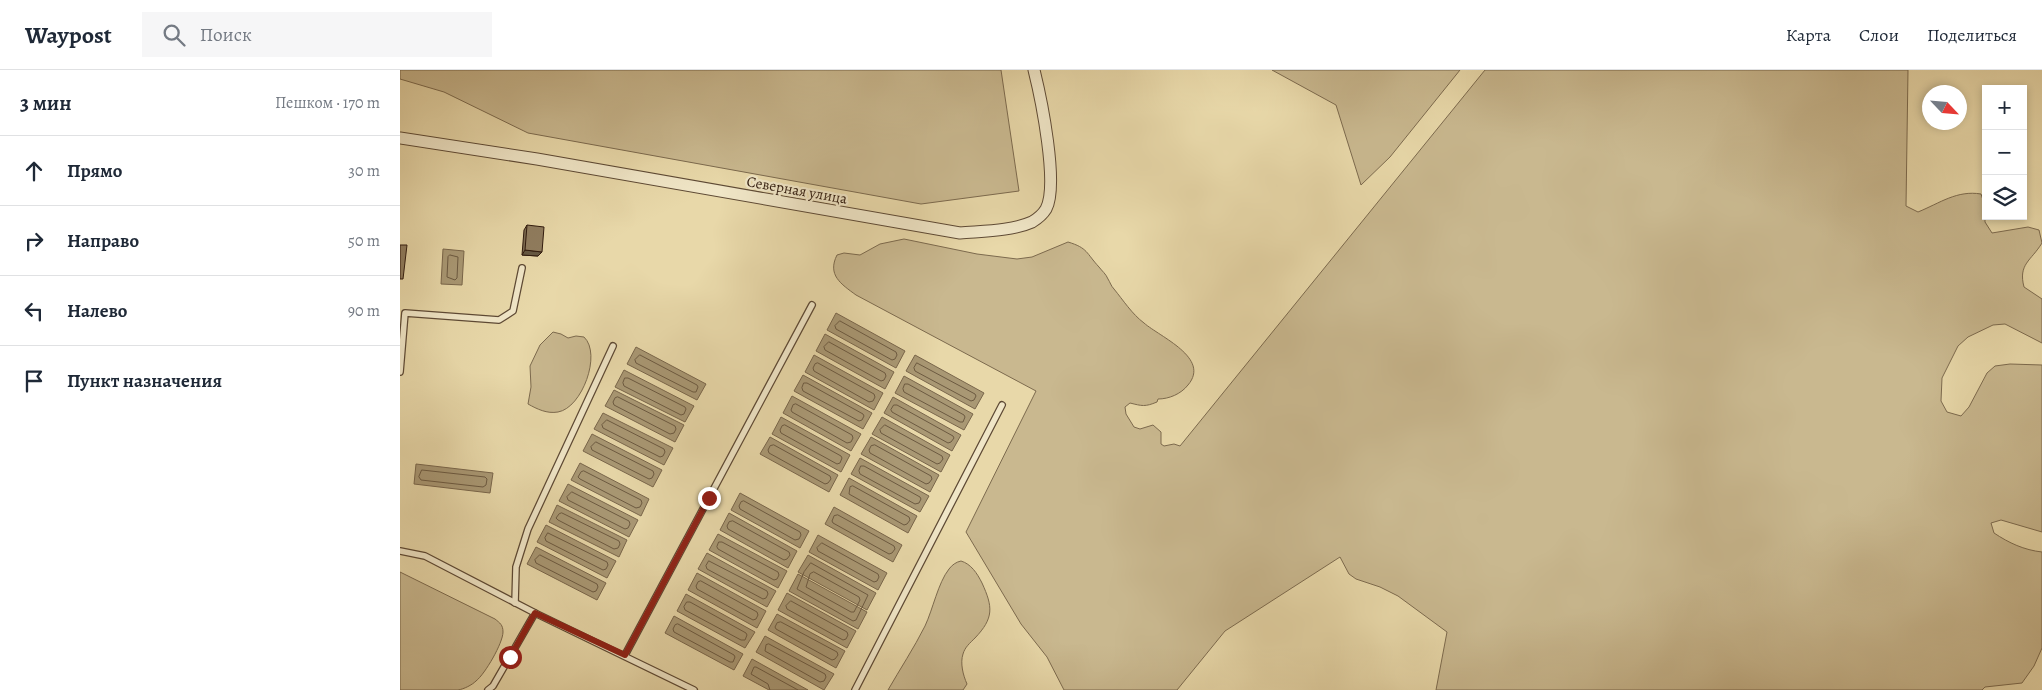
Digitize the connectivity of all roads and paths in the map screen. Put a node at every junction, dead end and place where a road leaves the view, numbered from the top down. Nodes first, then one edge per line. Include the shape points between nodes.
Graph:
1 (1034, 70) edge
2 (400, 138) edge
3 (522, 268) dead end
4 (812, 305) dead end
5 (614, 346) dead end
6 (400, 372) edge
7 (1002, 405) dead end
8 (400, 551) edge
9 (516, 603) junction
10 (535, 613) junction
11 (625, 655) junction
12 (488, 690) edge
13 (694, 690) edge
14 (855, 690) edge

1 - 2 street, Северная улица via 1048,155 1049,198 1046,209 1031,222 1001,229 960,233
3 - 6 lane via 512,311 499,320 406,313
4 - 11 lane
5 - 9 lane via 528,529 516,568
7 - 14 lane
8 - 9 lane via 425,556
9 - 10 lane
10 - 11 lane
10 - 12 lane
11 - 13 lane

